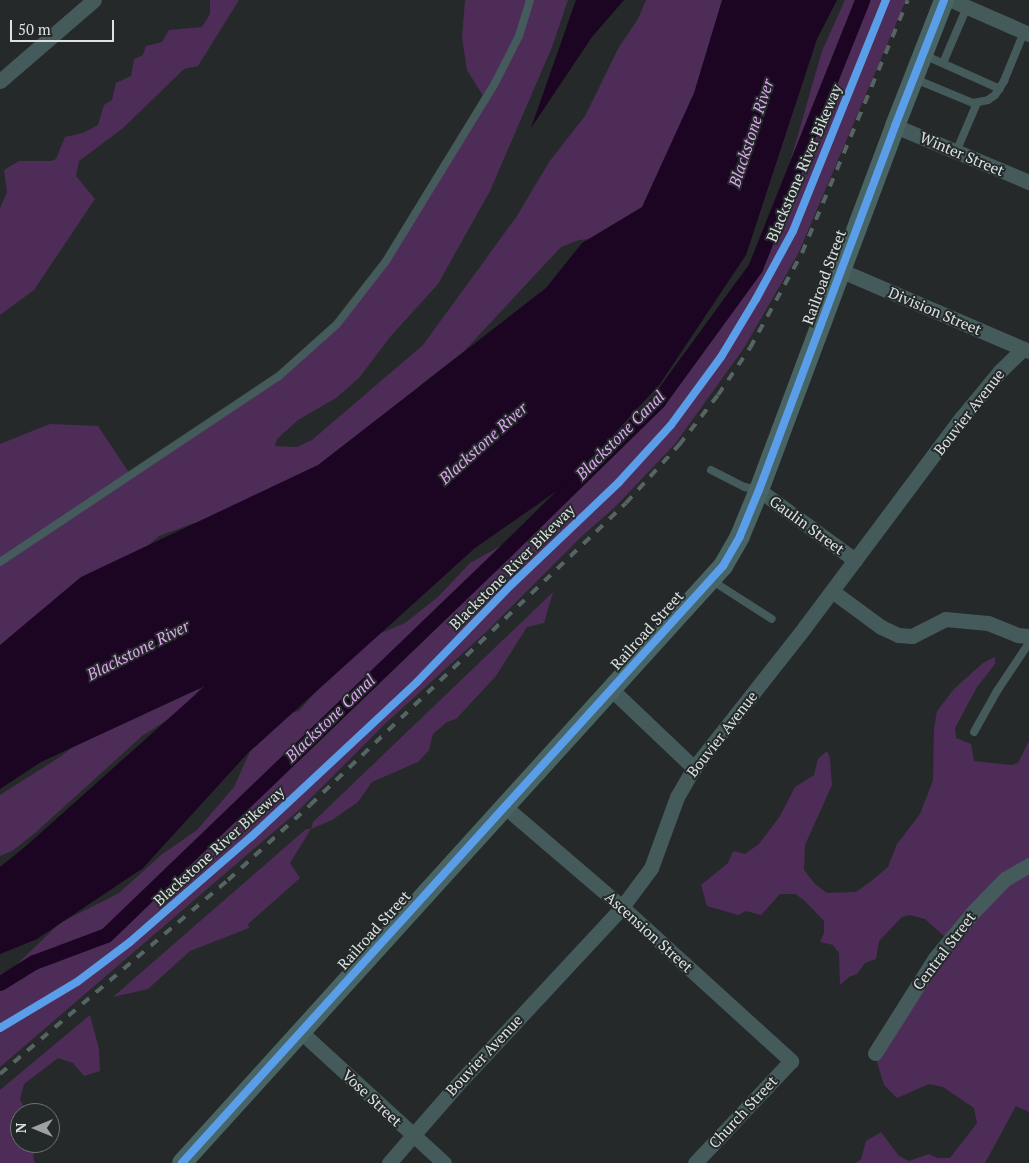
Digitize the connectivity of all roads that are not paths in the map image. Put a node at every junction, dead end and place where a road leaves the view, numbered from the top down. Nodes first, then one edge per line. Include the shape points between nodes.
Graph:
1 (530, 0) edge
2 (944, 0) edge
3 (951, 0) edge
4 (87, 2) edge
5 (967, 7) junction
6 (1027, 33) edge
7 (922, 54) junction
8 (943, 63) junction
9 (913, 79) junction
10 (0, 80) edge
11 (1000, 88) junction
12 (977, 103) junction
13 (895, 126) junction
14 (956, 152) junction
15 (1029, 182) edge
16 (842, 271) junction
17 (1026, 350) edge
18 (711, 470) dead end
19 (759, 490) junction
20 (855, 560) junction
21 (0, 562) edge
22 (711, 580) junction
23 (832, 591) junction
24 (772, 619) dead end
25 (1029, 636) edge
26 (1029, 643) edge
27 (611, 689) junction
28 (974, 732) dead end
29 (694, 768) junction
30 (504, 806) junction
31 (1029, 865) edge
32 (622, 907) junction
33 (301, 1032) junction
34 (875, 1053) dead end
35 (791, 1061) joint
36 (412, 1136) junction
37 (182, 1163) edge
38 (389, 1163) edge
39 (444, 1163) edge
40 (696, 1163) edge

1 - 21 lane via 519,36 489,93 386,261 337,324 279,376
2 - 7 street, Railroad Street
3 - 5 street
4 - 10 street
5 - 6 street
5 - 8 lane
6 - 11 lane
7 - 8 lane
7 - 9 street, Railroad Street
8 - 11 lane
9 - 12 lane
9 - 13 street, Railroad Street
11 - 12 lane via 988,100
12 - 14 lane
13 - 14 street, Winter Street
13 - 16 street, Railroad Street
14 - 15 street, Winter Street
16 - 17 street, Division Street
16 - 19 street, Railroad Street
17 - 20 street, Bouvier Avenue via 1000,371 962,417
18 - 19 lane via 745,487
19 - 20 street, Gaulin Street
19 - 22 street, Railroad Street via 740,536
20 - 23 street, Bouvier Avenue
22 - 24 lane
22 - 27 street, Railroad Street
23 - 25 street via 880,627 898,635 912,636 945,619 988,623 1017,635
23 - 29 street, Bouvier Avenue
26 - 28 lane
27 - 29 street
27 - 30 street, Railroad Street
29 - 32 street, Bouvier Avenue via 677,797 651,868
30 - 32 street, Ascension Street
30 - 33 street, Railroad Street
31 - 34 street, Central Street via 1005,879 935,958
32 - 35 street, Ascension Street
32 - 36 street, Bouvier Avenue
33 - 36 street, Vose Street
33 - 37 street, Railroad Street
35 - 40 street, Church Street
36 - 38 street, Bouvier Avenue
36 - 39 street, Vose Street

